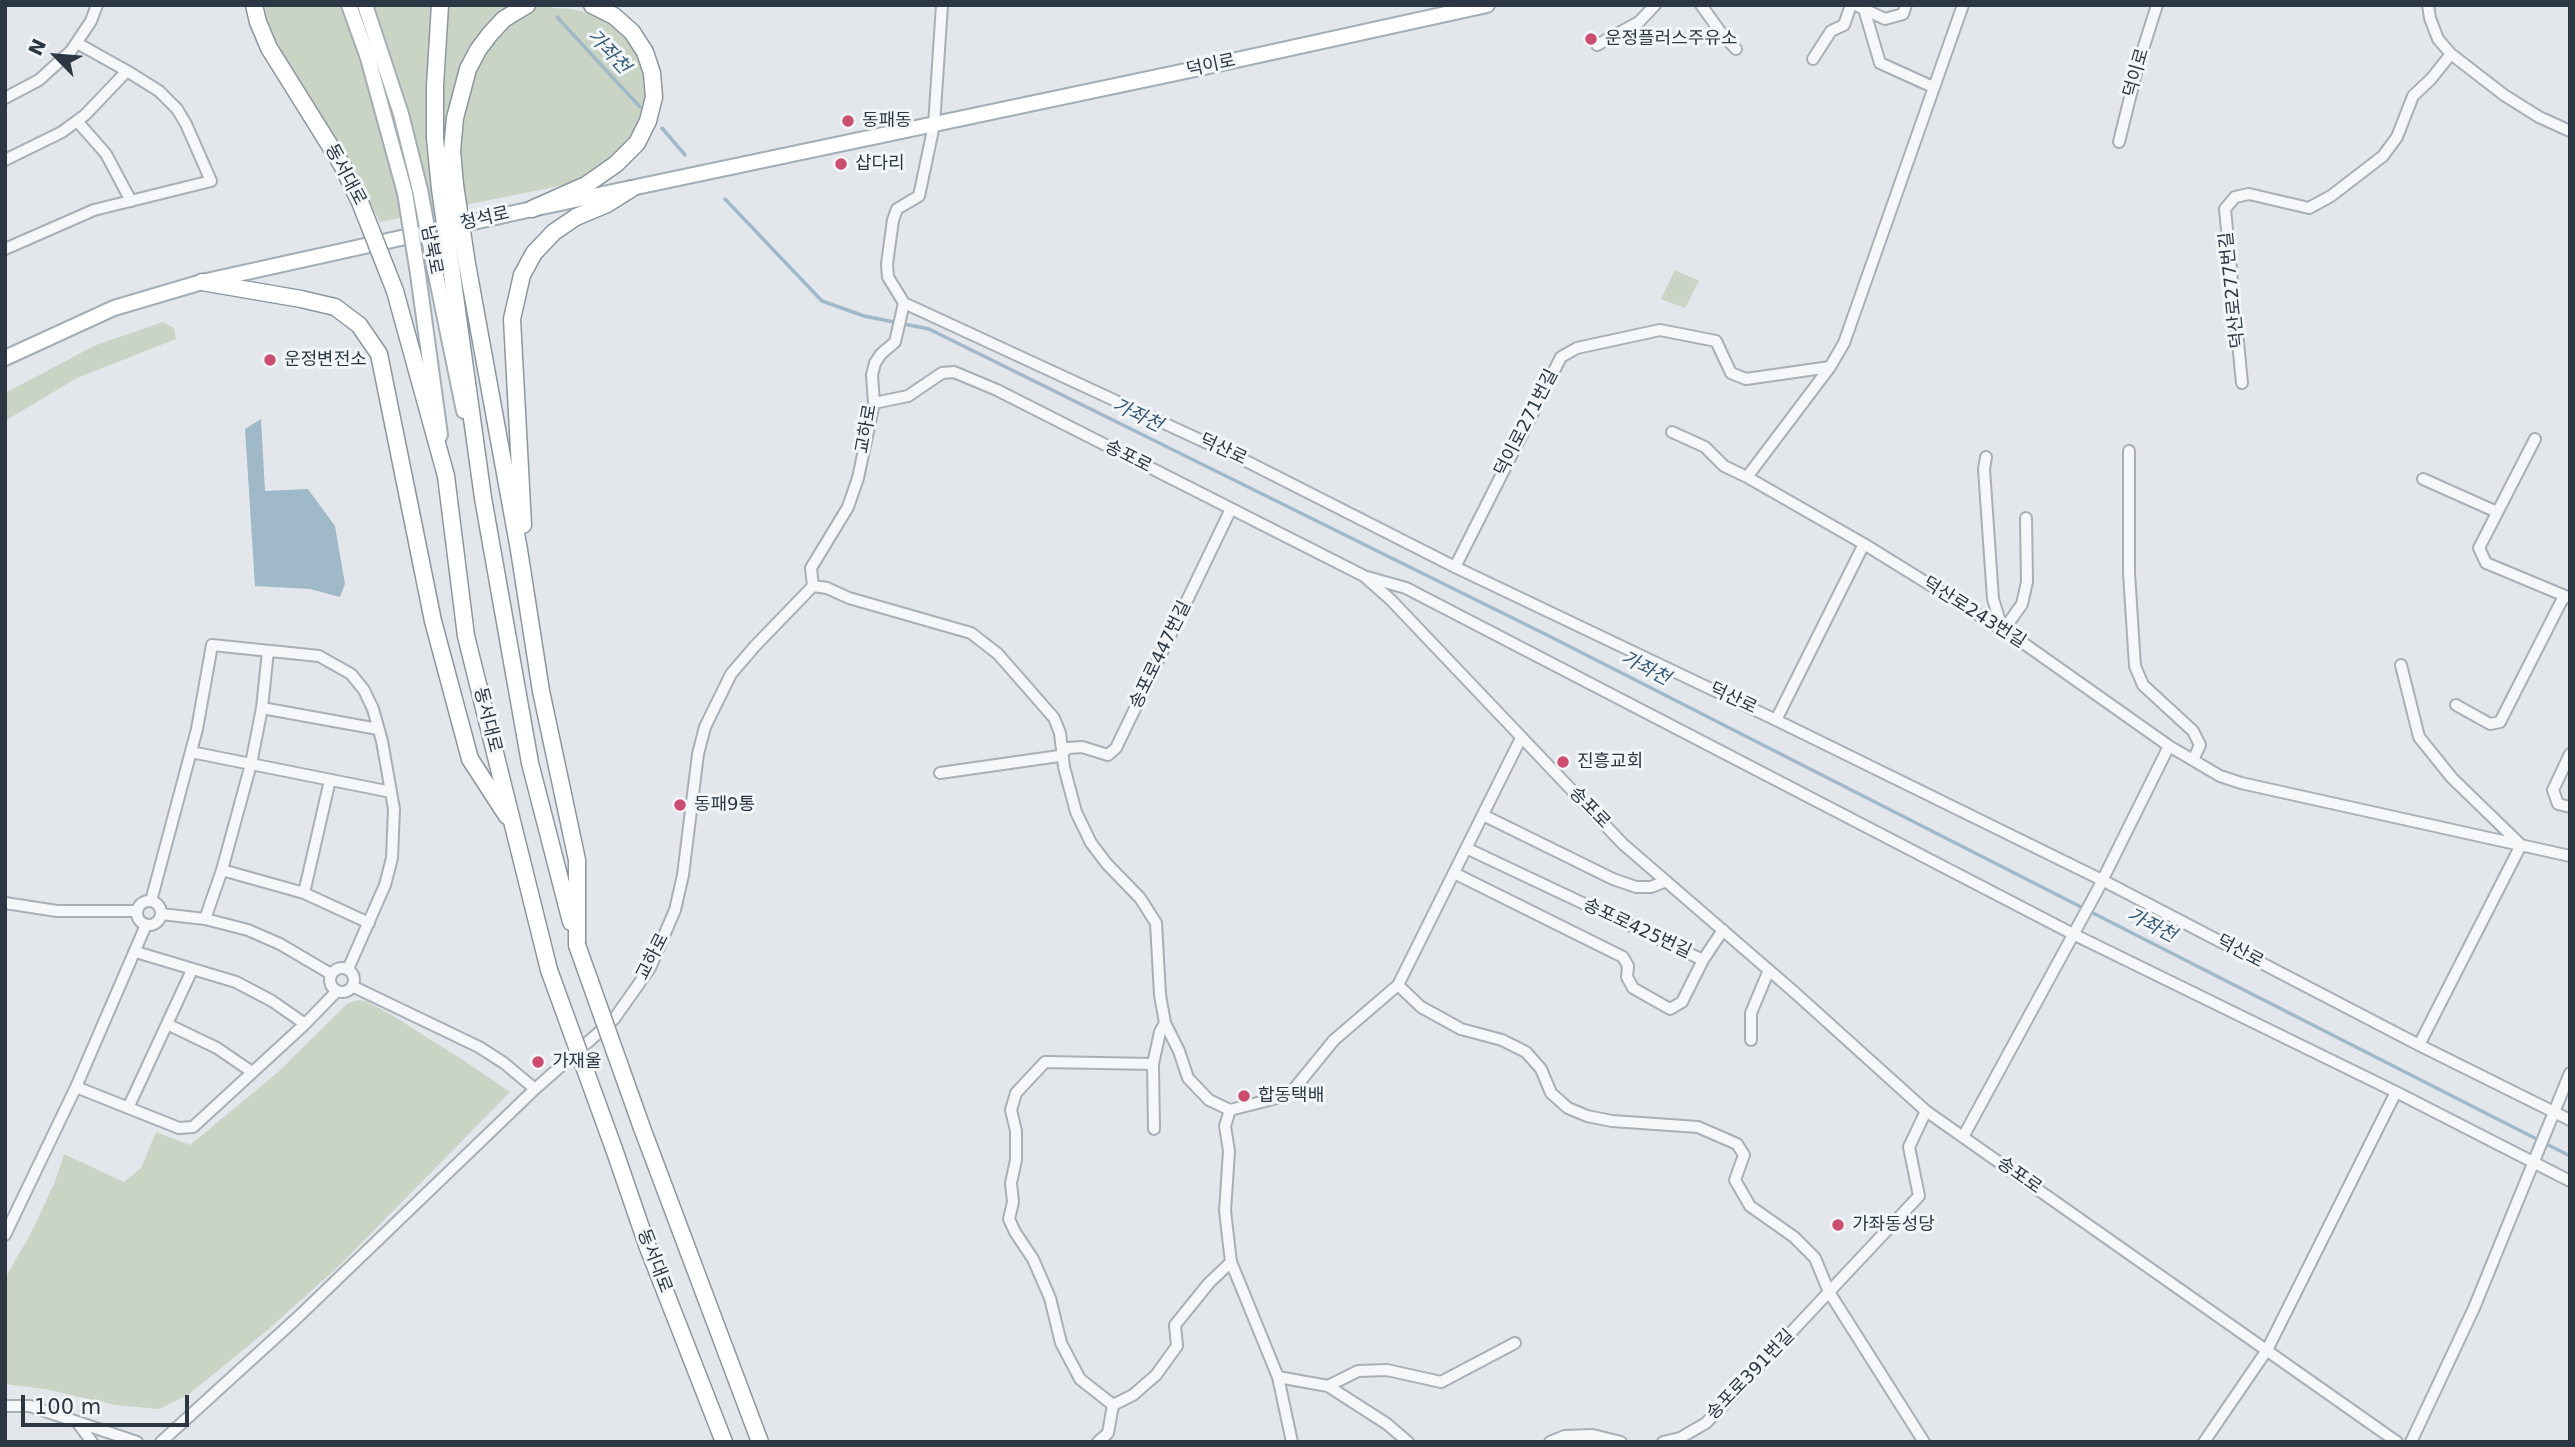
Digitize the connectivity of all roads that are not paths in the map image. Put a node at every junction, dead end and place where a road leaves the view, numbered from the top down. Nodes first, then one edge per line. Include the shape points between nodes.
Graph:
1 (97, 5) edge
2 (254, 5) edge
3 (349, 5) edge
4 (365, 5) edge
5 (527, 5) edge
6 (592, 5) edge
7 (942, 5) edge
8 (1487, 5) edge
9 (1655, 5) edge
10 (1701, 5) edge
11 (1906, 5) edge
12 (1964, 5) edge
13 (2157, 5) edge
14 (2428, 5) edge
15 (1857, 7) edge
16 (439, 13) edge
17 (77, 43) junction
18 (1597, 45) dead end
19 (1737, 49) dead end
20 (2451, 54) junction
21 (1813, 60) dead end
22 (127, 71) junction
23 (1933, 87) junction
24 (5, 98) edge
25 (77, 121) junction
26 (934, 125) junction
27 (2570, 131) edge
28 (2119, 142) dead end
29 (5, 160) edge
30 (447, 187) junction
31 (631, 189) junction
32 (131, 201) junction
33 (532, 209) junction
34 (5, 249) edge
35 (459, 265) junction
36 (202, 282) junction
37 (904, 303) junction
38 (5, 358) edge
39 (1830, 367) junction
40 (2242, 383) dead end
41 (874, 403) junction
42 (1672, 432) dead end
43 (2535, 439) dead end
44 (2129, 451) dead end
45 (1986, 457) dead end
46 (446, 476) junction
47 (1747, 477) junction
48 (2423, 479) dead end
49 (483, 498) junction
50 (1231, 509) junction
51 (2497, 512) junction
52 (2026, 519) dead end
53 (1864, 544) junction
54 (1455, 567) junction
55 (1364, 576) junction
56 (813, 586) junction
57 (2567, 597) edge
58 (528, 604) junction
59 (2003, 631) junction
60 (268, 651) junction
61 (2401, 664) dead end
62 (2456, 705) dead end
63 (262, 708) junction
64 (1776, 720) junction
65 (378, 729) junction
66 (1521, 738) junction
67 (2169, 746) junction
68 (191, 752) junction
69 (1062, 753) junction
70 (2570, 754) edge
71 (2193, 760) junction
72 (251, 764) junction
73 (940, 773) dead end
74 (330, 780) junction
75 (391, 792) junction
76 (2570, 807) edge
77 (1483, 815) junction
78 (514, 827) junction
79 (2521, 845) junction
80 (1466, 848) junction
81 (2570, 856) edge
82 (222, 870) junction
83 (1454, 873) junction
84 (2102, 880) junction
85 (1666, 881) junction
86 (304, 893) junction
87 (151, 901) junction
88 (5, 903) edge
89 (137, 911) junction
90 (161, 914) junction
91 (205, 919) junction
92 (369, 923) junction
93 (146, 925) junction
94 (1723, 930) junction
95 (2075, 931) junction
96 (577, 945) junction
97 (136, 952) junction
98 (1703, 960) junction
99 (348, 969) junction
100 (192, 970) junction
101 (1769, 970) junction
102 (331, 974) junction
103 (1398, 985) junction
104 (352, 986) junction
105 (337, 991) junction
106 (1165, 1023) junction
107 (167, 1024) junction
108 (305, 1024) junction
109 (1751, 1040) dead end
110 (2418, 1045) junction
111 (1153, 1064) junction
112 (252, 1072) junction
113 (2570, 1073) edge
114 (76, 1087) junction
115 (535, 1089) junction
116 (2396, 1092) junction
117 (128, 1108) junction
118 (1230, 1110) junction
119 (1926, 1111) junction
120 (2552, 1116) junction
121 (2570, 1120) edge
122 (1154, 1129) dead end
123 (1963, 1137) junction
124 (2534, 1158) junction
125 (2570, 1181) edge
126 (5, 1235) edge
127 (1231, 1262) junction
128 (1829, 1293) junction
129 (1516, 1343) dead end
130 (2267, 1350) junction
131 (1278, 1377) junction
132 (1328, 1386) junction
133 (1113, 1405) junction
134 (5, 1406) edge
135 (77, 1422) junction
136 (92, 1442) edge
137 (137, 1442) edge
138 (161, 1442) edge
139 (724, 1442) edge
140 (760, 1442) edge
141 (1098, 1442) edge
142 (1292, 1442) edge
143 (1408, 1442) edge
144 (1550, 1442) edge
145 (1621, 1442) edge
146 (1663, 1442) edge
147 (1924, 1442) edge
148 (2204, 1442) edge
149 (2397, 1442) edge
150 (2411, 1442) edge

1 - 17 street
2 - 46 highway, 동서대로, bridge via 269,48 360,202 395,291
3 - 46 main road, 남북로, bridge via 405,193
4 - 49 main road, 남북로, bridge via 420,190
5 - 30 highway via 490,34 468,69 455,118
6 - 33 highway via 614,16 645,52 654,97 648,121 637,143 616,164 586,186
7 - 26 street
8 - 26 main road, 덕이로
9 - 18 street via 1639,22
10 - 19 street
11 - 15 street via 1903,15 1885,19
12 - 23 street
13 - 28 street, 덕이로
14 - 20 street via 2438,39
15 - 21 street via 1844,25 1831,31
15 - 23 street via 1880,63
16 - 30 highway, 동서대로 via 435,125
17 - 22 street
17 - 24 street via 39,80
20 - 27 street via 2504,95
20 - 40 street, 덕산로277번길 via 2413,96 2397,137 2383,156 2330,196 2309,208 2249,194 2235,197 2225,209
22 - 25 street
22 - 32 street via 177,109 211,181
23 - 39 street via 1844,343
25 - 29 street
25 - 32 street via 106,154
26 - 31 main road, 청석로
26 - 37 street via 919,196 897,209 893,220 888,277
30 - 35 highway, 동서대로, bridge
31 - 33 main road, 청석로
31 - 58 highway via 554,232 534,253 522,275 512,319
32 - 34 street via 94,210
33 - 36 main road, 청석로
35 - 49 highway, 동서대로
35 - 58 highway
36 - 38 main road, 청석로 via 114,308
36 - 78 highway via 335,307 359,325 379,355 433,621 470,759
37 - 41 street, 교하로 via 895,342 875,363
37 - 54 street, 덕산로 via 1248,462
39 - 47 street
39 - 54 street, 덕이로271번길 via 1746,379 1731,373 1716,341 1660,330 1577,348 1561,357
41 - 50 street, 송포로 via 908,396 942,373 954,372
41 - 56 street, 교하로 via 849,507 811,568
42 - 47 street, 덕산로243번길 via 1705,447 1724,466
43 - 51 street
44 - 71 street via 2129,573 2136,666 2143,685 2193,731 2200,746
45 - 59 street via 1993,599
46 - 78 highway, 동서대로 via 466,636
47 - 53 street, 덕산로243번길
48 - 51 street
49 - 96 highway, 동서대로 via 530,764
50 - 55 street, 송포로
50 - 69 street, 송포로447번길 via 1116,748 1108,755 1082,747
51 - 57 street via 2479,548 2486,563
52 - 59 street via 2027,583 2022,604
53 - 59 street, 덕산로243번길
53 - 64 street
54 - 64 street, 덕산로
55 - 66 street, 송포로
55 - 95 street via 1406,589
56 - 69 street via 971,633 998,654 1054,719
56 - 115 street, 교하로 via 731,674 705,727 675,910 650,968 614,1018
57 - 62 street via 2500,722 2490,724
58 - 96 highway via 541,691 577,860
59 - 67 street, 덕산로243번길
60 - 63 street
60 - 65 street via 319,656 351,674 364,690
60 - 68 street via 212,645
61 - 79 street via 2419,737 2452,778
63 - 65 street
63 - 72 street
64 - 84 street, 덕산로
65 - 75 street
66 - 77 street
66 - 85 street, 송포로 via 1623,844
67 - 71 street, 덕산로243번길
67 - 84 street
68 - 72 street
68 - 87 street
69 - 73 street, 송포로447번길
69 - 106 street via 1076,812 1091,843 1156,923
70 - 76 street via 2553,790 2558,804
71 - 79 street, 덕산로243번길 via 2241,783
72 - 74 street
72 - 82 street
74 - 75 street
74 - 86 street
75 - 92 street via 392,858
77 - 80 street
77 - 85 street via 1613,879 1636,887
78 - 139 highway, 동서대로, bridge via 549,970 647,1245
79 - 81 street, 덕산로243번길
79 - 110 street
80 - 83 street
80 - 98 street, 송포로425번길
82 - 86 street
82 - 91 street
83 - 98 street, 송포로425번길 via 1623,957 1633,988 1670,1009 1682,1002
83 - 103 street
84 - 95 street
84 - 110 street, 덕산로
85 - 94 street, 송포로
86 - 92 street
87 - 89 street via 143,902
87 - 90 street
88 - 89 street via 57,911
89 - 93 street
90 - 91 street
90 - 93 street via 156,923
91 - 102 street via 269,939
92 - 99 street
93 - 97 street
94 - 98 street
94 - 101 street, 송포로
95 - 116 street
95 - 123 street
96 - 140 highway, 동서대로, bridge
97 - 100 street
97 - 114 street
99 - 102 street
99 - 104 street
100 - 107 street
100 - 108 street via 236,982
101 - 109 street via 1751,1013
101 - 119 street, 송포로
102 - 105 street via 330,984
103 - 118 street via 1334,1040 1294,1089 1282,1097
103 - 128 street via 1421,1007 1461,1029 1526,1052 1541,1069 1550,1093 1567,1108 1612,1121 1698,1128 1737,1144 1744,1155 1735,1180 1750,1206 1815,1258
104 - 105 street
104 - 115 street via 479,1047
105 - 108 street
106 - 111 street
106 - 118 street via 1188,1079 1209,1100
107 - 112 street via 217,1048
107 - 117 street
108 - 112 street
110 - 120 street, 덕산로
111 - 122 street
111 - 133 street via 1045,1062 1016,1093 1011,1110 1016,1160 1009,1219 1033,1259 1062,1343 1080,1379
112 - 117 street via 193,1127 179,1128
113 - 120 street
114 - 117 street
114 - 126 street
115 - 138 street, 교하로
116 - 124 street
116 - 130 street
118 - 127 street via 1225,1126 1229,1151 1225,1211
119 - 123 street, 송포로
119 - 128 street, 송포로391번길 via 1909,1147 1919,1196
120 - 121 street, 덕산로
120 - 124 street
123 - 130 street, 송포로
124 - 125 street
124 - 150 street via 2474,1308
127 - 131 street
127 - 133 street via 1175,1325 1177,1346 1156,1375
128 - 146 street, 송포로391번길 via 1706,1423
128 - 147 street
129 - 132 street via 1441,1382 1387,1370 1358,1371
130 - 148 street
130 - 149 street, 송포로
131 - 132 street
131 - 142 street
132 - 143 street
133 - 141 street via 1108,1433
134 - 135 street via 30,1406
135 - 136 street
135 - 137 street
144 - 145 street via 1565,1436 1593,1435

